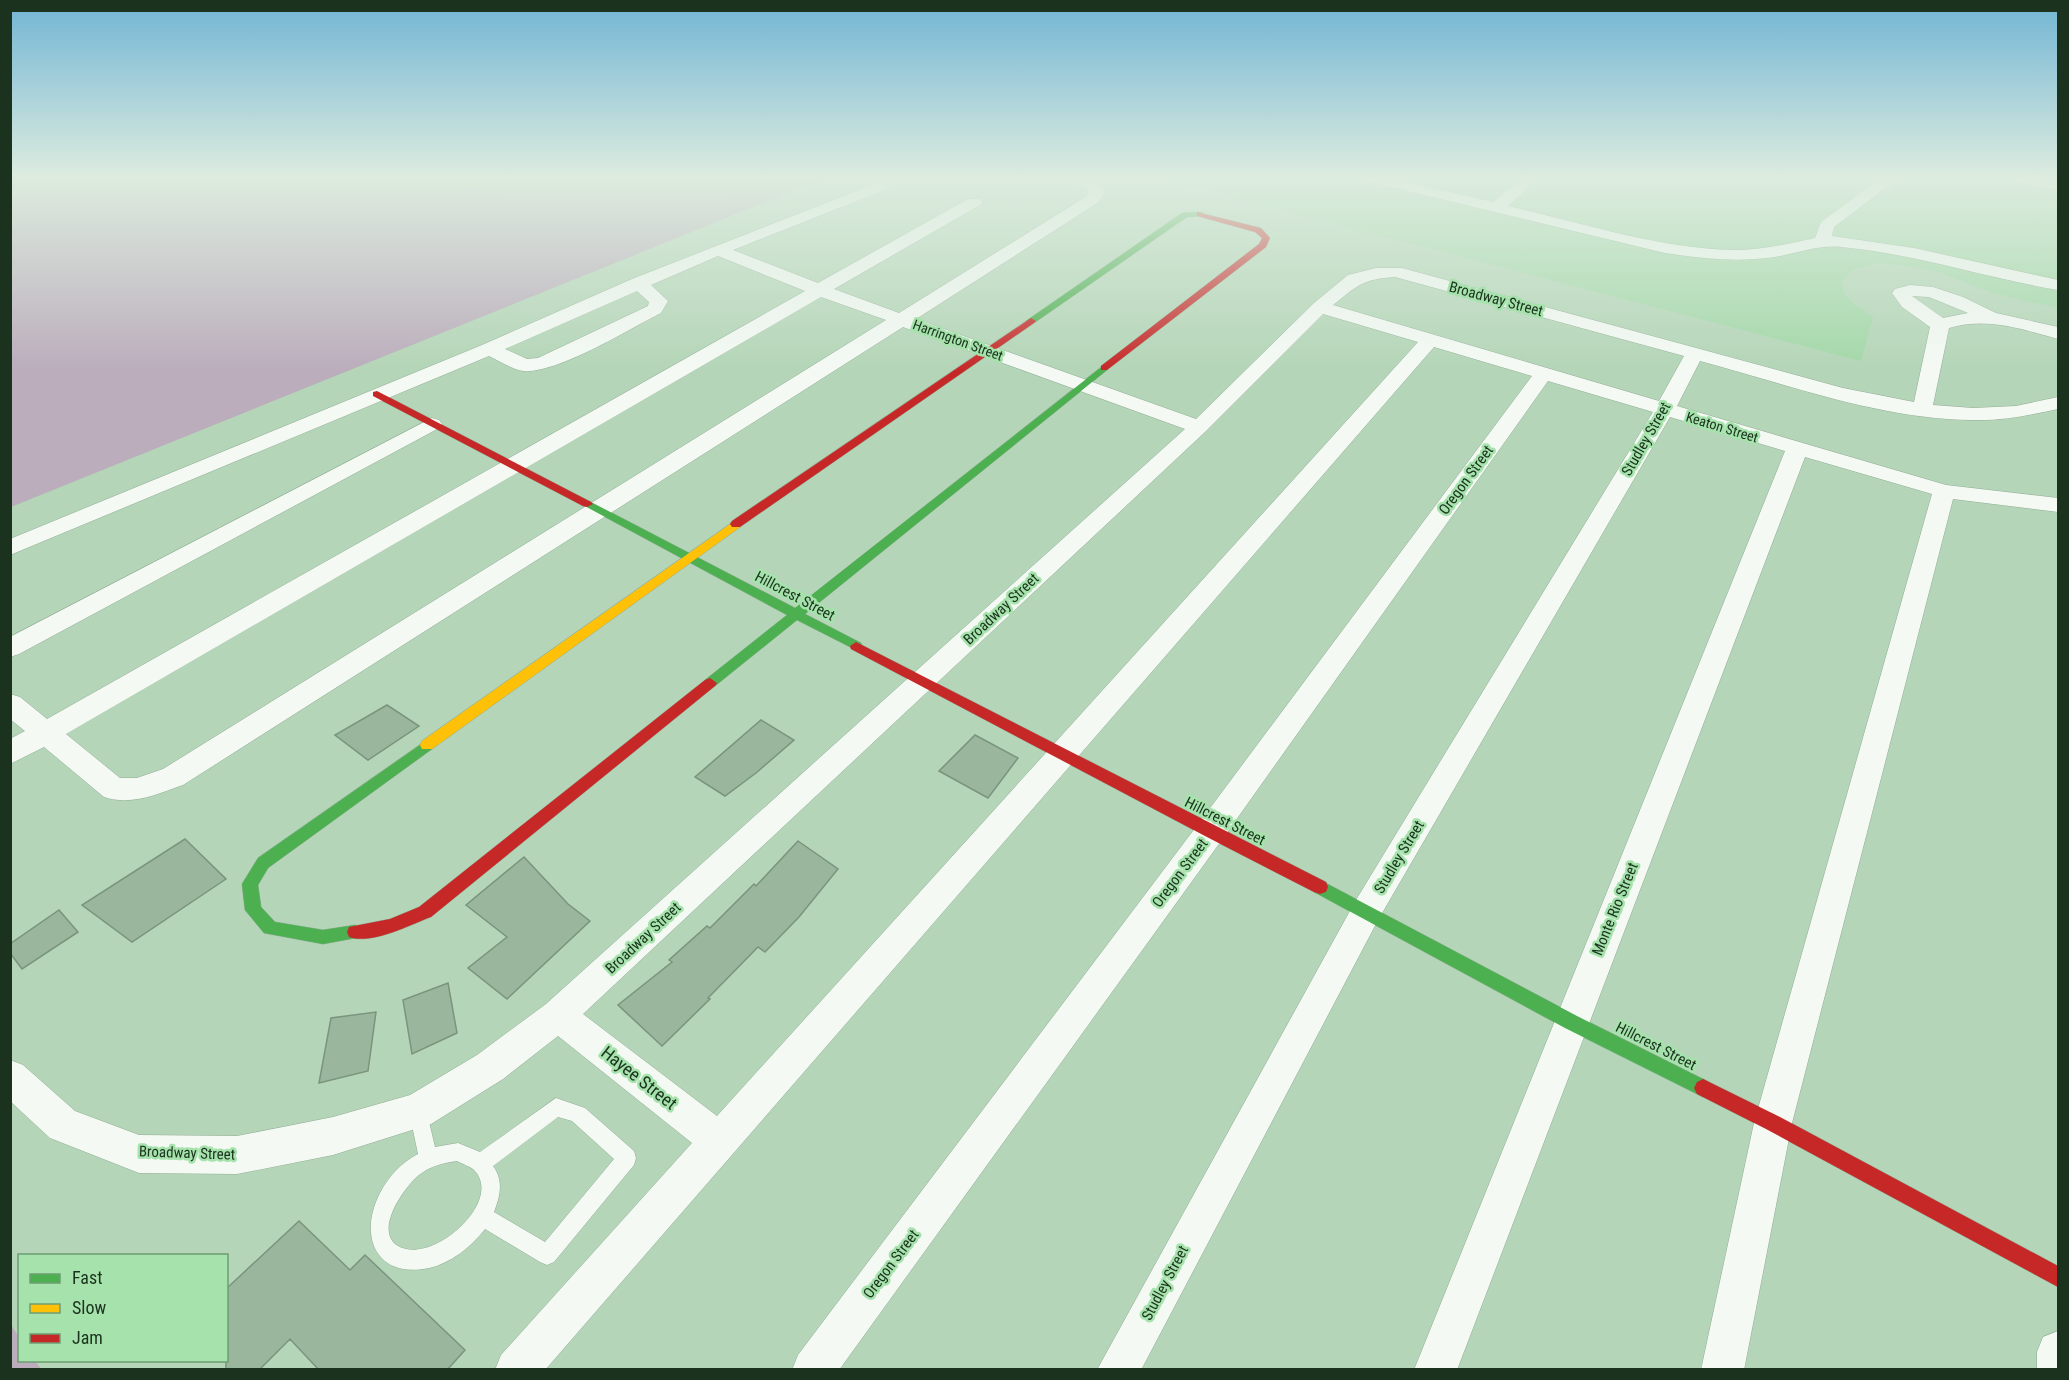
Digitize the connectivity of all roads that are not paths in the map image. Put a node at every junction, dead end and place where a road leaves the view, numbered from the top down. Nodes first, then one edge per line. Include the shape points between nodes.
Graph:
1 (740, 241) edge
2 (907, 241) edge
3 (1025, 241) edge
4 (1147, 241) edge
5 (1265, 241) edge
6 (1638, 241) edge
7 (1820, 241) edge
8 (1826, 241) edge
9 (718, 250) junction
10 (638, 283) junction
11 (2058, 285) edge
12 (822, 291) junction
13 (1320, 308) junction
14 (1990, 316) junction
15 (900, 319) junction
16 (1940, 326) junction
17 (2058, 333) edge
18 (1430, 340) junction
19 (489, 349) junction
20 (989, 351) junction
21 (1695, 353) junction
22 (1543, 374) junction
23 (1082, 385) junction
24 (377, 394) junction
25 (2058, 403) edge
26 (1664, 410) junction
27 (1922, 411) junction
28 (432, 424) junction
29 (1199, 427) junction
30 (1797, 449) junction
31 (514, 467) junction
32 (1944, 491) junction
33 (2058, 505) edge
34 (596, 510) junction
35 (10, 548) edge
36 (687, 558) junction
37 (794, 614) junction
38 (10, 648) edge
39 (922, 681) junction
40 (10, 704) edge
41 (45, 732) junction
42 (10, 753) edge
43 (1062, 754) junction
44 (1210, 832) junction
45 (1367, 910) junction
46 (558, 1015) junction
47 (1571, 1022) junction
48 (10, 1077) edge
49 (418, 1111) junction
50 (1773, 1123) junction
51 (719, 1141) junction
52 (428, 1158) junction
53 (481, 1163) junction
54 (483, 1217) junction
55 (2058, 1277) edge
56 (2058, 1352) edge
57 (516, 1370) edge
58 (813, 1370) edge
59 (1118, 1370) edge
60 (1435, 1370) edge
61 (1722, 1370) edge
62 (2058, 1370) edge

1 - 9 street
2 - 12 street
3 - 15 street
4 - 20 street
5 - 23 street
6 - 7 street via 1697,253 1735,255 1768,253
8 - 11 street via 1876,246
9 - 10 street
9 - 12 street, Harrington Street
10 - 19 street
10 - 19 street via 659,301 655,309 557,358 524,365
12 - 15 street, Harrington Street
12 - 31 street
13 - 18 street, Keaton Street
13 - 21 street, Broadway Street via 1354,279 1396,272
13 - 29 street, Broadway Street
14 - 16 street
14 - 16 street via 1929,291 1901,293 1908,303
14 - 17 street
15 - 20 street, Harrington Street
15 - 34 street
16 - 27 street
18 - 22 street, Keaton Street
18 - 43 street
19 - 24 street
20 - 23 street, Harrington Street
20 - 36 street
21 - 26 street, Studley Street
21 - 27 street, Broadway Street
22 - 26 street, Keaton Street
22 - 44 street, Oregon Street
23 - 29 street, Harrington Street
23 - 37 street
24 - 28 street, Hillcrest Street
24 - 35 street
25 - 27 street, Broadway Street via 1977,414
26 - 30 street, Keaton Street
26 - 45 street, Studley Street
28 - 31 street, Hillcrest Street
28 - 38 street
29 - 39 street, Broadway Street
30 - 32 street, Keaton Street
30 - 47 street, Monte Rio Street
31 - 34 street, Hillcrest Street
31 - 41 street
32 - 33 street, Keaton Street
32 - 50 street
34 - 36 street, Hillcrest Street
34 - 41 street via 152,786 114,789
36 - 37 street, Hillcrest Street
36 - 37 street via 263,863 250,884 253,910 270,928 323,937 391,927 425,912
37 - 39 street, Hillcrest Street
39 - 43 street, Hillcrest Street
39 - 46 street, Broadway Street
40 - 41 street
41 - 42 street
43 - 44 street, Hillcrest Street
43 - 51 street
44 - 45 street, Hillcrest Street
44 - 58 street, Oregon Street
45 - 47 street, Hillcrest Street
45 - 59 street, Studley Street
46 - 49 street, Broadway Street via 490,1067
46 - 51 street, Hayee Street
47 - 50 street, Hillcrest Street
47 - 60 street, Monte Rio Street
48 - 49 street, Broadway Street via 63,1125 139,1154 237,1155 333,1136
49 - 52 lane
50 - 55 street, Hillcrest Street
50 - 61 street
51 - 57 street
52 - 53 lane via 458,1152 472,1155
52 - 54 lane via 396,1183 385,1201 380,1235 387,1249 400,1258 435,1257 471,1234
53 - 54 lane via 489,1173 491,1186
53 - 54 lane via 556,1107 578,1114 627,1158 547,1255
56 - 62 street

